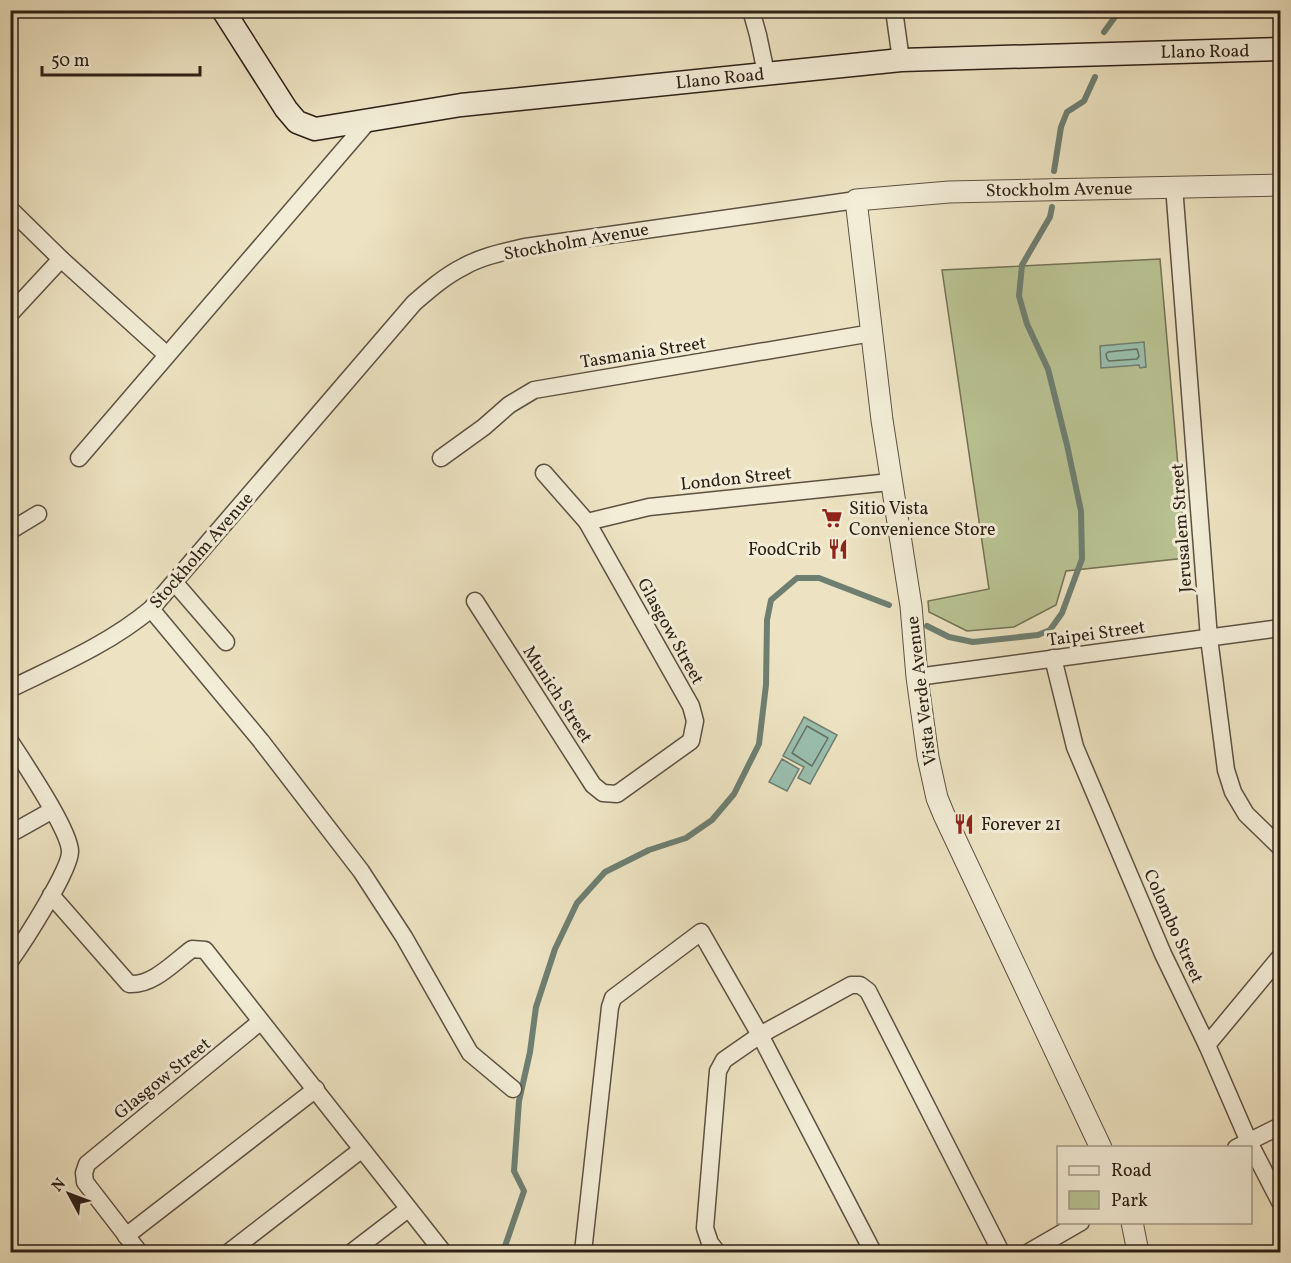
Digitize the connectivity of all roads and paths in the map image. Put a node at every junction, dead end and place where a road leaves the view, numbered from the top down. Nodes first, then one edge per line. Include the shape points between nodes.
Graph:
1 (223, 10) edge
2 (751, 10) edge
3 (894, 10) edge
4 (1281, 49) edge
5 (901, 60) junction
6 (766, 73) junction
7 (371, 118) junction
8 (1281, 185) edge
9 (1174, 186) junction
10 (856, 200) junction
11 (10, 209) edge
12 (61, 259) junction
13 (10, 314) edge
14 (872, 333) junction
15 (167, 355) junction
16 (78, 458) dead end
17 (441, 458) dead end
18 (544, 473) dead end
19 (890, 483) junction
20 (38, 514) dead end
21 (586, 522) junction
22 (10, 531) edge
23 (175, 583) junction
24 (475, 601) dead end
25 (151, 609) junction
26 (1281, 628) edge
27 (1209, 638) junction
28 (226, 642) dead end
29 (1053, 658) junction
30 (917, 677) junction
31 (10, 689) edge
32 (10, 741) edge
33 (617, 794) joint
34 (51, 811) junction
35 (10, 834) edge
36 (1281, 847) edge
37 (51, 896) junction
38 (1281, 957) edge
39 (10, 961) edge
40 (260, 1022) junction
41 (760, 1035) junction
42 (1207, 1045) junction
43 (316, 1089) junction
44 (513, 1089) dead end
45 (1281, 1126) edge
46 (1242, 1144) edge
47 (1100, 1146) edge
48 (361, 1150) junction
49 (1252, 1159) edge
50 (1281, 1202) edge
51 (408, 1209) junction
52 (1078, 1224) edge
53 (1132, 1224) edge
54 (126, 1236) junction
55 (139, 1252) edge
56 (229, 1252) edge
57 (352, 1252) edge
58 (442, 1252) edge
59 (583, 1252) edge
60 (717, 1252) edge
61 (873, 1252) edge
62 (1001, 1252) edge
63 (1029, 1252) edge
64 (1138, 1252) edge

1 - 7 main road, Llano Road via 297,122 315,129
2 - 6 street
3 - 5 street
4 - 5 main road, Llano Road
5 - 6 main road, Llano Road
6 - 7 main road, Llano Road
7 - 15 street
8 - 9 street, Stockholm Avenue
9 - 10 street, Stockholm Avenue via 949,192
9 - 27 street, Jerusalem Street
10 - 14 street, Vista Verde Avenue
10 - 23 street, Stockholm Avenue via 525,247 464,266 414,303
11 - 12 street
12 - 13 street
12 - 15 street
14 - 17 street, Tasmania Street via 534,390 508,405
14 - 19 street, Vista Verde Avenue
15 - 16 street
18 - 21 street, Glasgow Street
19 - 21 street, London Street via 649,507
19 - 30 street, Vista Verde Avenue via 911,606
20 - 22 street
21 - 33 street, Glasgow Street via 691,706 695,721 691,741
23 - 25 street, Stockholm Avenue
23 - 28 street
24 - 33 street, Munich Street via 593,785 603,793
25 - 31 street, Stockholm Avenue via 107,641
25 - 44 street via 261,741 361,871 400,930 470,1053
26 - 27 street, Taipei Street
27 - 29 street, Taipei Street
27 - 36 street, Jerusalem Street via 1226,770 1233,792 1246,814
29 - 30 street, Taipei Street
29 - 42 street, Colombo Street via 1075,747 1163,954
30 - 47 street, Vista Verde Avenue via 932,779 944,815
32 - 34 street
34 - 35 street
34 - 37 street via 70,852
37 - 39 street
37 - 40 street via 129,984 148,982 192,949 205,950
38 - 42 street
40 - 43 street
40 - 54 street, Glasgow Street via 87,1164 85,1182
41 - 59 street via 701,932 613,998
41 - 60 street via 724,1060 718,1071 705,1228
41 - 61 street
41 - 62 street via 851,985 868,991
42 - 46 street, Colombo Street
43 - 48 street
43 - 54 street
45 - 46 street
48 - 51 street
48 - 56 street
49 - 50 street, Colombo Street
51 - 57 street
51 - 58 street
52 - 63 street
53 - 64 street
54 - 55 street

